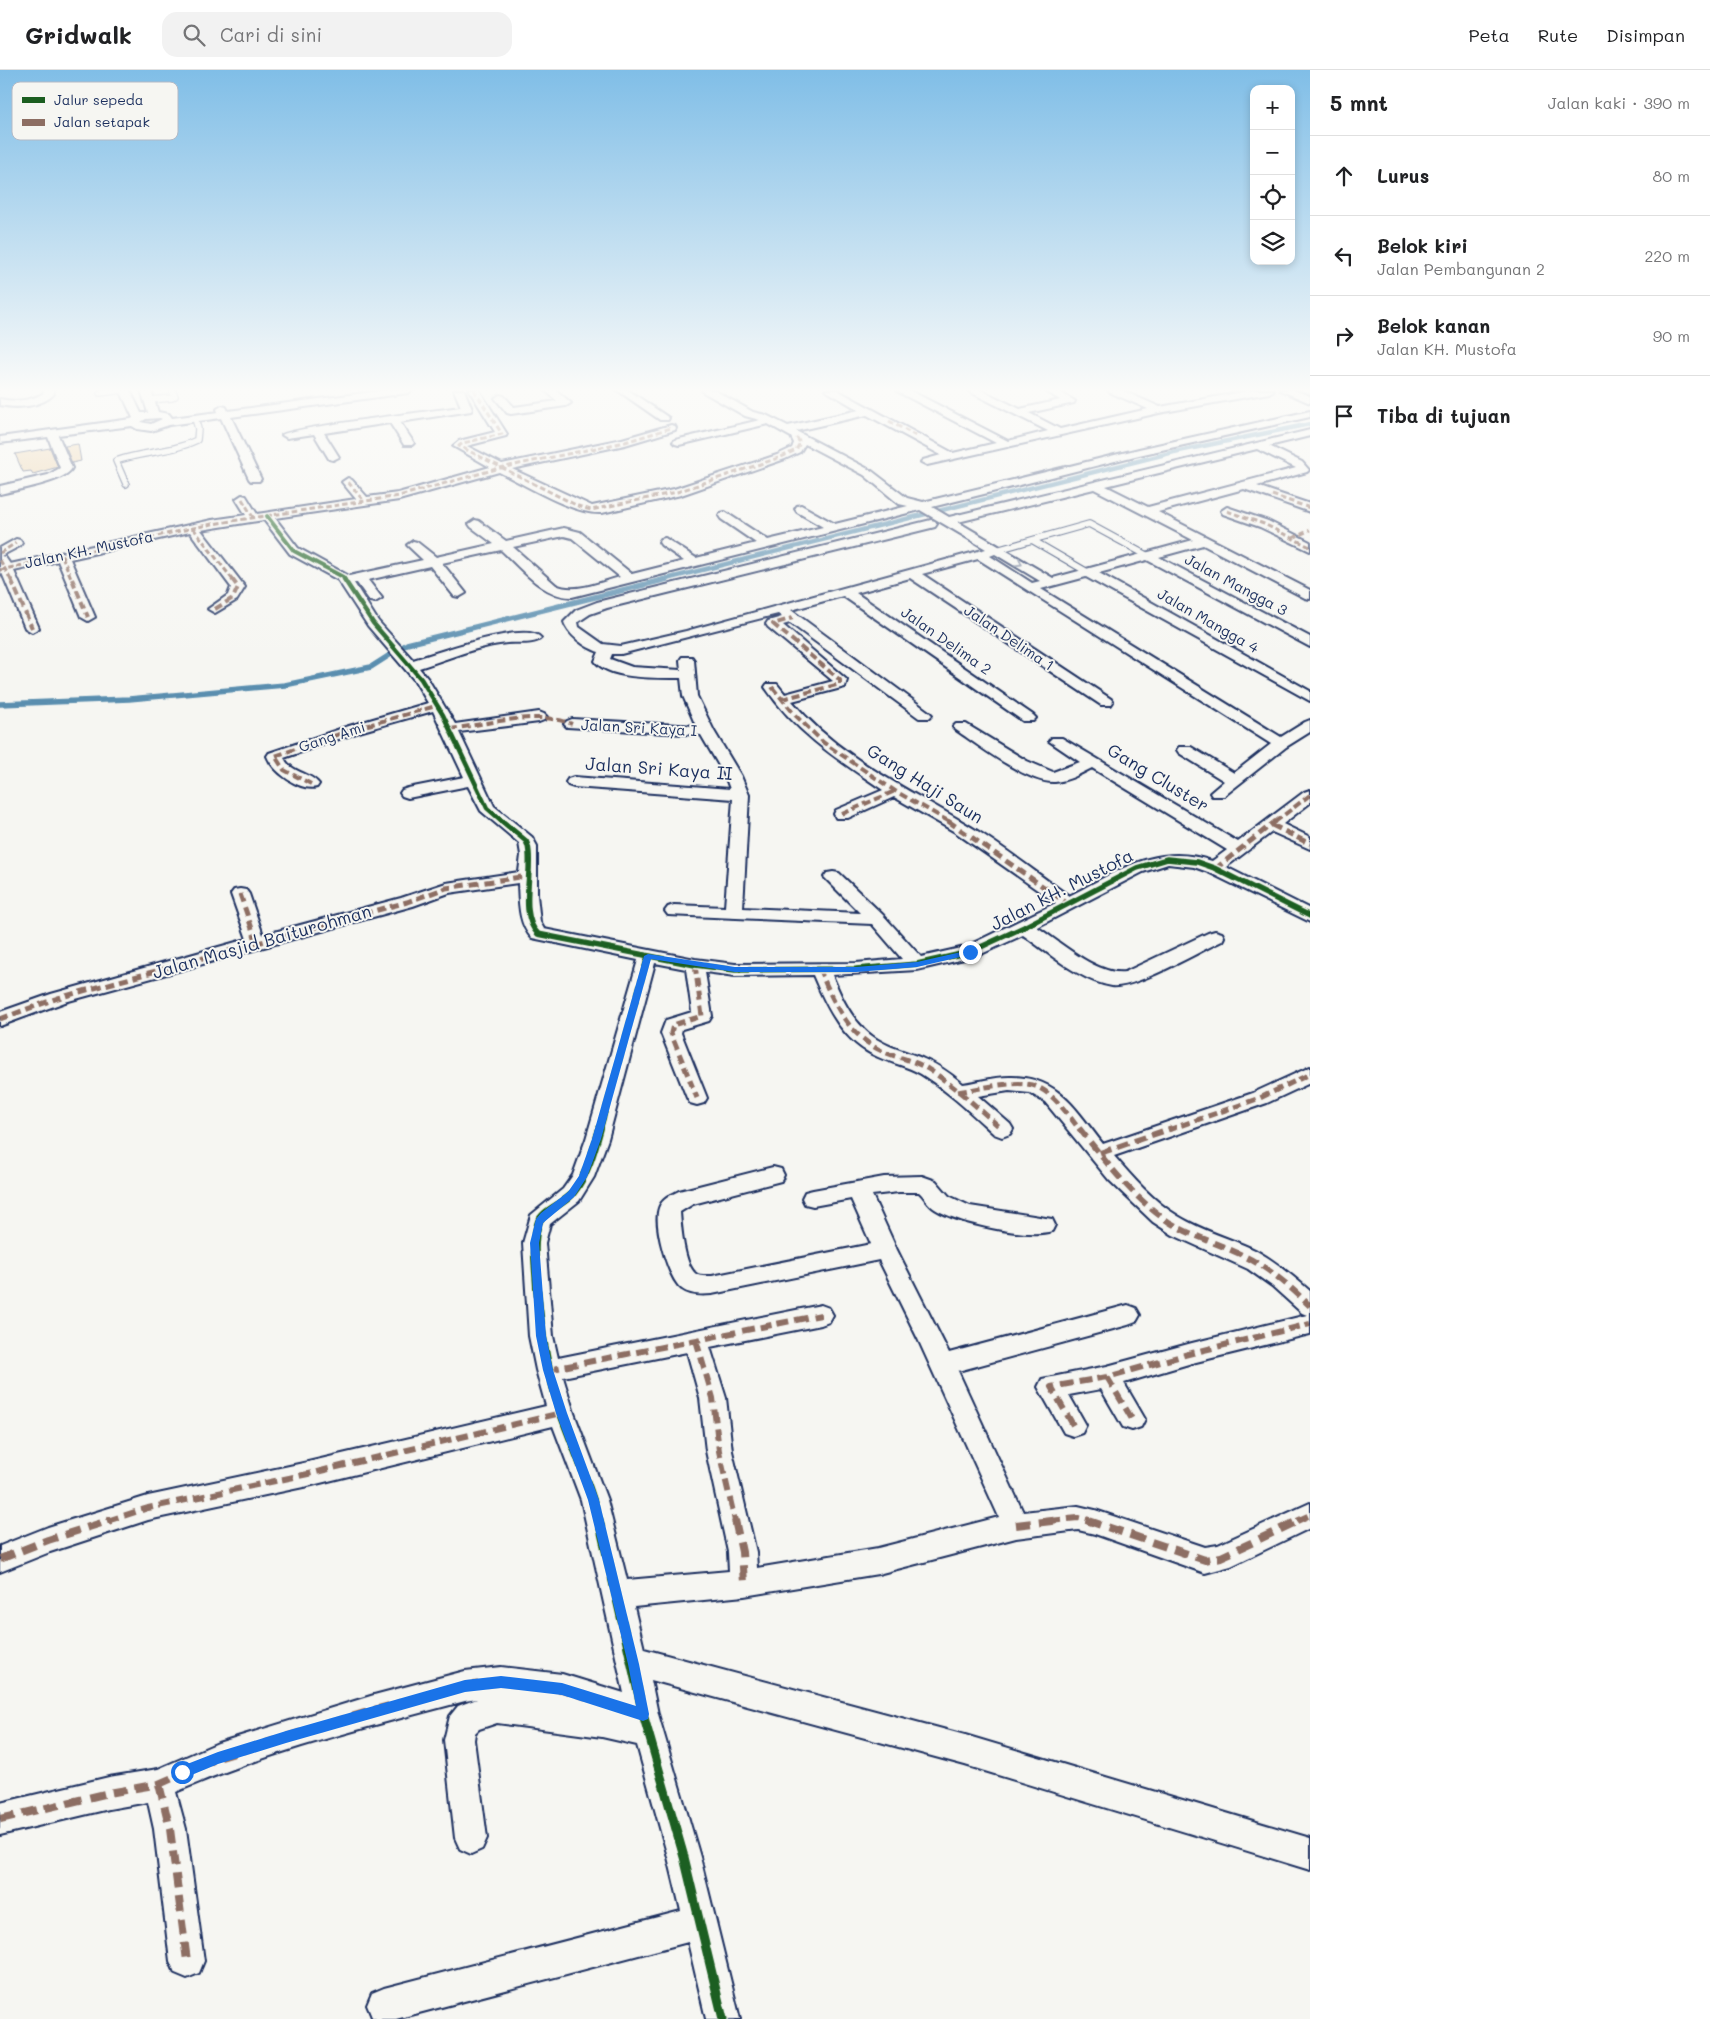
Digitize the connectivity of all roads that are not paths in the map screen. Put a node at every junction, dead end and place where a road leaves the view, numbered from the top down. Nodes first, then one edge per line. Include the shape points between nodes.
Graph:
1 (36, 481) edge
2 (125, 481) edge
3 (453, 481) edge
4 (527, 481) edge
5 (709, 481) edge
6 (877, 481) edge
7 (1043, 481) edge
8 (1105, 481) edge
9 (1264, 481) edge
10 (348, 482) dead end
11 (126, 484) dead end
12 (1088, 485) junction
13 (1246, 486) junction
14 (0, 490) edge
15 (242, 498) dead end
16 (363, 500) junction
17 (905, 507) junction
18 (1310, 508) edge
19 (801, 510) dead end
20 (1147, 511) junction
21 (1227, 511) dead end
22 (930, 515) junction
23 (725, 516) dead end
24 (260, 518) junction
25 (475, 524) dead end
26 (832, 527) junction
27 (193, 528) junction
28 (1310, 530) edge
29 (970, 534) junction
30 (951, 538) junction
31 (1293, 538) junction
32 (1032, 540) junction
33 (665, 542) dead end
34 (1198, 542) junction
35 (16, 543) dead end
36 (765, 544) junction
37 (413, 545) dead end
38 (503, 545) junction
39 (1310, 547) edge
40 (997, 550) junction
41 (0, 553) edge
42 (980, 555) junction
43 (62, 556) junction
44 (1148, 556) junction
45 (433, 561) junction
46 (694, 562) junction
47 (2, 566) edge
48 (911, 573) junction
49 (1089, 573) junction
50 (360, 578) junction
51 (629, 578) junction
52 (346, 581) junction
53 (1052, 582) junction
54 (1030, 588) junction
55 (845, 591) junction
56 (459, 593) dead end
57 (1310, 596) edge
58 (375, 598) dead end
59 (215, 609) dead end
60 (780, 609) junction
61 (88, 617) dead end
62 (794, 618) junction
63 (32, 628) dead end
64 (534, 638) dead end
65 (1310, 643) edge
66 (607, 650) junction
67 (410, 666) junction
68 (1310, 697) edge
69 (1106, 702) dead end
70 (436, 706) junction
71 (924, 714) dead end
72 (539, 717) dead end
73 (1028, 718) dead end
74 (572, 724) dead end
75 (1310, 725) edge
76 (961, 727) dead end
77 (450, 729) junction
78 (706, 731) junction
79 (1057, 740) dead end
80 (1281, 744) junction
81 (1185, 750) dead end
82 (1092, 762) junction
83 (474, 780) junction
84 (1234, 780) junction
85 (574, 782) dead end
86 (310, 784) dead end
87 (896, 790) junction
88 (408, 793) dead end
89 (1218, 793) dead end
90 (741, 795) junction
91 (1310, 795) edge
92 (842, 814) dead end
93 (1272, 824) junction
94 (1310, 844) edge
95 (1240, 850) junction
96 (1214, 868) junction
97 (527, 876) junction
98 (833, 877) dead end
99 (240, 894) dead end
100 (1067, 903) junction
101 (674, 911) dead end
102 (734, 913) junction
103 (1310, 916) edge
104 (877, 919) junction
105 (1024, 926) junction
106 (1215, 937) dead end
107 (257, 943) junction
108 (648, 956) junction
109 (695, 964) junction
110 (917, 964) junction
111 (819, 968) junction
112 (0, 1019) edge
113 (1310, 1074) edge
114 (958, 1092) junction
115 (697, 1098) dead end
116 (1002, 1129) dead end
117 (1100, 1153) junction
118 (773, 1175) dead end
119 (858, 1189) junction
120 (813, 1198) dead end
121 (1044, 1226) dead end
122 (885, 1250) junction
123 (1310, 1306) edge
124 (821, 1315) dead end
125 (1128, 1315) dead end
126 (1310, 1324) edge
127 (696, 1340) junction
128 (942, 1365) junction
129 (548, 1370) junction
130 (1107, 1377) junction
131 (561, 1413) junction
132 (1132, 1419) dead end
133 (1073, 1425) dead end
134 (1310, 1515) edge
135 (1016, 1525) junction
136 (0, 1559) edge
137 (744, 1583) junction
138 (616, 1595) junction
139 (633, 1662) junction
140 (644, 1716) junction
141 (159, 1784) junction
142 (0, 1819) edge
143 (471, 1838) dead end
144 (1310, 1854) edge
145 (699, 1923) junction
146 (187, 1961) dead end
147 (384, 2005) dead end
148 (723, 2019) edge

1 - 14 street
2 - 11 lane
3 - 16 street, Jalan KH. Mustofa via 399,496
4 - 5 street via 585,509 596,510
6 - 17 street
7 - 22 street
8 - 12 street
9 - 13 street
10 - 16 street
12 - 20 street
12 - 22 street
12 - 34 street
13 - 18 street
13 - 20 street
15 - 24 street
16 - 24 street, Jalan KH. Mustofa
17 - 22 street
17 - 26 street
19 - 26 street
20 - 34 street
21 - 31 street
22 - 29 street
22 - 30 street
22 - 66 street via 602,605 576,616 571,622 573,628
23 - 36 street
24 - 27 street, Jalan KH. Mustofa
24 - 52 street, Jalan KH. Mustofa via 294,550 335,571
25 - 38 street
26 - 36 street
27 - 43 street, Jalan KH. Mustofa
27 - 59 street via 238,587 233,598
28 - 31 street
29 - 30 street via 969,538 961,540
29 - 40 street
30 - 42 street
31 - 39 street
32 - 40 lane
32 - 44 lane via 1089,524
32 - 49 lane
33 - 46 street
34 - 44 street
34 - 57 street
35 - 41 street
36 - 46 street
37 - 45 street
38 - 45 street
38 - 51 street via 559,532 570,533
38 - 51 street via 551,588 561,593
40 - 42 street
40 -> 53 street
42 - 48 street
42 - 54 street
43 - 47 street, Jalan KH. Mustofa
43 - 61 street
44 - 49 street
44 - 65 street, Jalan Mangga 3
45 - 50 street
45 - 56 street
46 - 51 street
47 - 63 street
48 - 55 street
48 - 69 street, Jalan Delima 1
49 - 53 street
49 - 68 street, Jalan Mangga 4
50 - 52 street
50 - 58 street
52 - 67 street, Jalan KH. Mustofa via 373,623
53 - 54 street
54 - 80 street
55 - 60 street
55 - 73 street, Jalan Delima 2
60 - 62 street
60 - 66 street via 621,650
62 - 71 street
62 - 87 street, Gang Haji Saun via 773,624 840,680 840,684 777,693 824,743
64 - 67 street via 502,639
66 - 78 street via 602,661 612,668 687,667 690,696
67 - 70 street, Jalan KH. Mustofa
70 - 77 street, Jalan KH. Mustofa
70 - 86 street, Gang Ami via 275,756 286,771
72 - 77 street
74 - 78 street, Jalan Sri Kaya I
75 - 80 street
76 - 82 street via 1044,776 1066,774
77 - 83 street, Jalan KH. Mustofa
78 - 90 street
79 - 82 street, Gang Cluster
80 - 84 street
81 - 84 street
82 - 95 street, Gang Cluster
83 - 88 street
83 - 97 street, Jalan KH. Mustofa via 487,808 529,846
84 - 89 street
85 - 90 street, Jalan Sri Kaya II
87 - 92 street
87 - 100 street, Gang Haji Saun via 961,828
90 - 102 street
91 - 93 street
93 - 94 street
93 - 95 street
95 - 96 street
96 - 100 street, Jalan KH. Mustofa via 1182,860 1154,862
96 - 103 street, Jalan KH. Mustofa
97 - 107 street, Jalan Masjid Baiturohman via 446,888 407,902
97 - 108 street, Jalan KH. Mustofa via 530,922 538,934
98 - 104 street
99 - 107 street
100 - 105 street, Jalan KH. Mustofa
101 - 102 street
102 - 104 street
104 - 110 street
105 - 106 street via 1090,972 1114,980 1128,978
105 - 110 street, Jalan KH. Mustofa via 970,952
107 - 112 street, Jalan Masjid Baiturohman via 58,998
108 - 109 street, Jalan KH. Mustofa
108 - 129 street via 597,1139 583,1177 571,1194 544,1215 536,1230 534,1243 541,1336
109 - 111 street, Jalan KH. Mustofa via 735,970
109 - 115 street via 702,1016 671,1028
110 - 111 street, Jalan KH. Mustofa via 856,969
111 - 114 street via 847,1024 863,1040 919,1064
113 - 117 street via 1260,1098
114 - 116 street
114 - 117 street via 1009,1084 1035,1086 1052,1097
117 - 123 street via 1142,1201 1161,1216 1182,1230 1247,1257 1272,1272
118 - 122 street via 687,1197 669,1210 678,1266 684,1278 693,1284 712,1285
119 - 120 street
119 - 121 street via 922,1184 931,1187 940,1201 956,1209 977,1216
119 - 122 street
122 - 128 street
124 - 127 street
125 - 128 street
126 - 130 street
127 - 129 street
127 - 137 street via 713,1398 719,1451 742,1552
128 - 135 street
129 - 131 street
130 - 132 street
130 - 133 street via 1051,1388
131 - 136 street via 308,1474 148,1508
131 - 138 street via 594,1500
134 - 135 street via 1221,1557 1205,1560 1078,1518
135 - 137 street via 878,1561
137 - 138 street
138 - 139 street
139 - 140 street
139 - 144 street via 965,1750
140 - 141 street via 562,1689 501,1682 465,1686 218,1758
140 - 143 street via 602,1722 497,1708 469,1717 461,1727 459,1740
140 - 145 street
141 - 142 street
141 - 146 street via 170,1829
145 - 147 street
145 - 148 street

